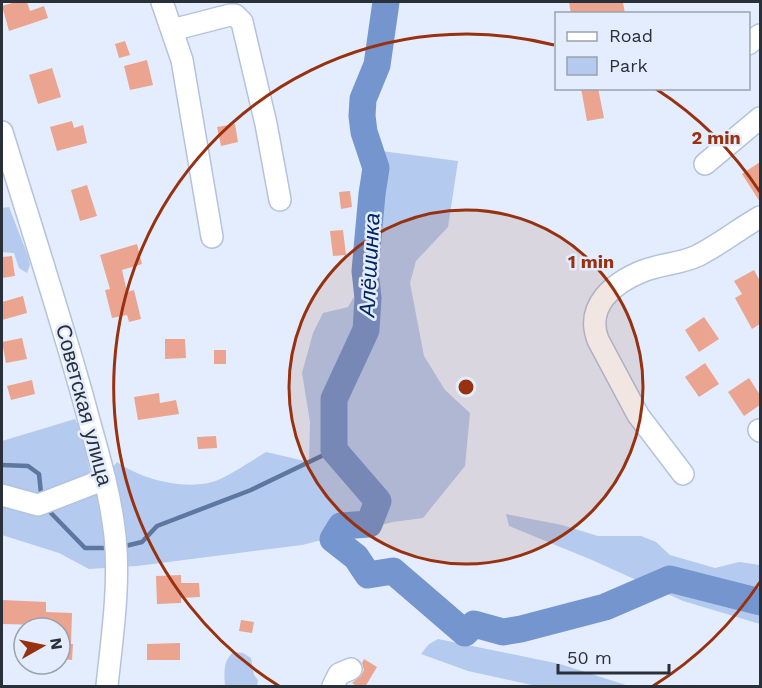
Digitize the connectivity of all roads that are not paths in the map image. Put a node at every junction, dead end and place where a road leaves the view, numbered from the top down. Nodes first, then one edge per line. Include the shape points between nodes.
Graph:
1 (162, 2) edge
2 (172, 30) junction
3 (760, 118) edge
4 (2, 132) edge
5 (705, 164) dead end
6 (280, 200) dead end
7 (760, 217) edge
8 (212, 237) dead end
9 (683, 474) dead end
10 (105, 479) junction
11 (2, 495) edge
12 (351, 669) dead end
13 (107, 687) edge
14 (333, 687) edge

1 - 2 street
2 - 6 street via 235,15 242,22
2 - 8 street via 185,74
3 - 5 street
4 - 10 street, Советская улица
7 - 9 street via 698,255 644,270 621,282 602,298 595,315 593,328 598,340 638,415
10 - 11 street via 38,505
10 - 13 street, Советская улица via 115,547 116,600
12 - 14 street via 339,674

